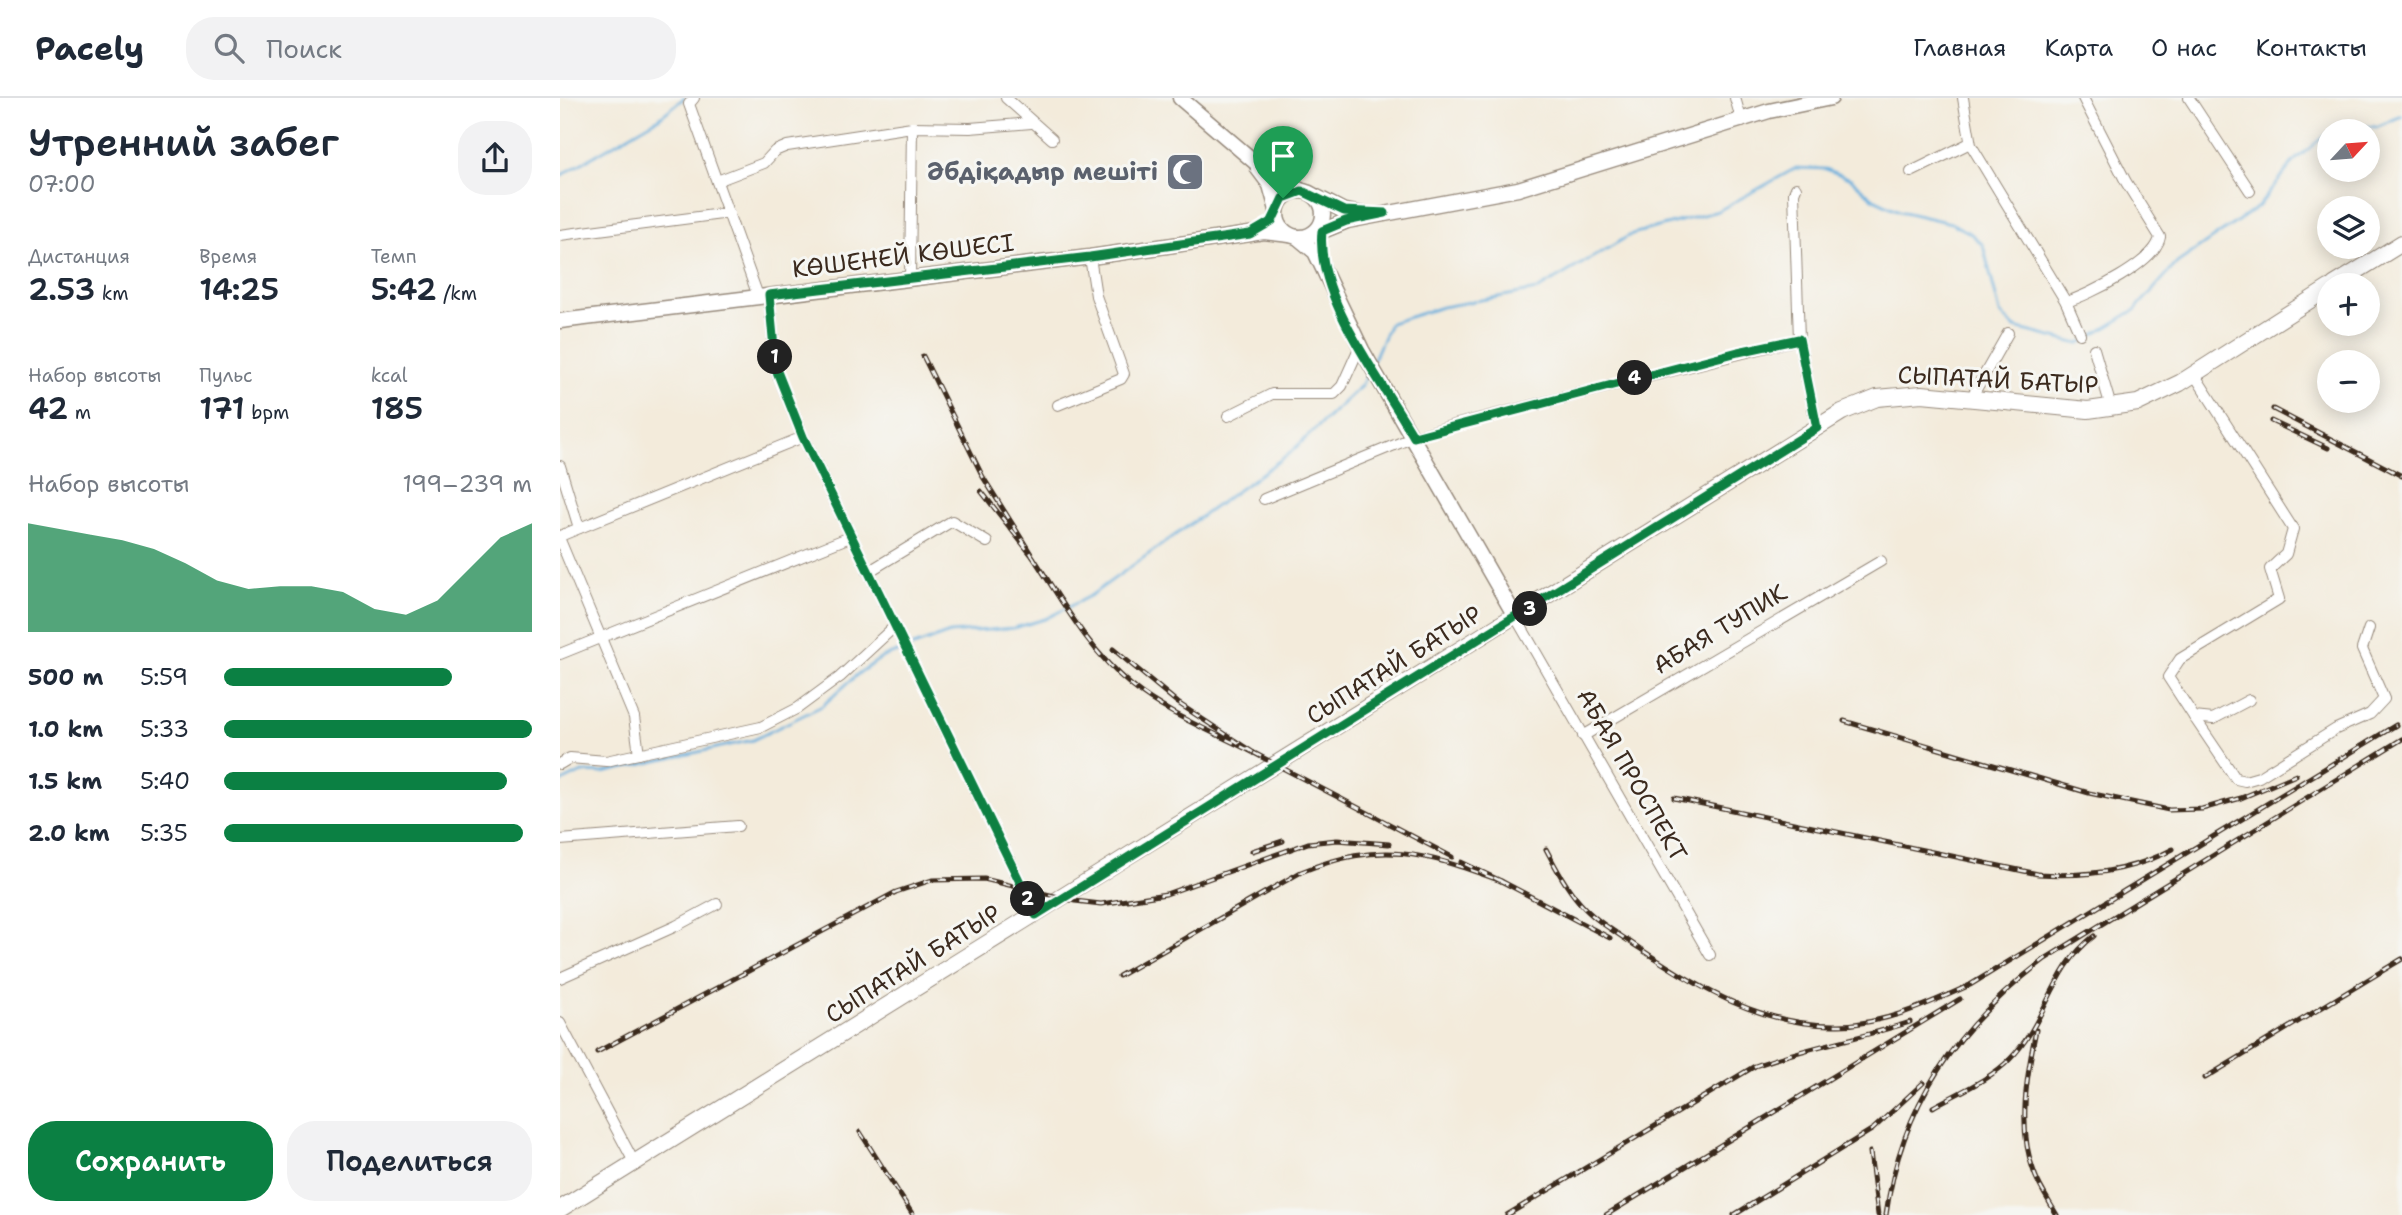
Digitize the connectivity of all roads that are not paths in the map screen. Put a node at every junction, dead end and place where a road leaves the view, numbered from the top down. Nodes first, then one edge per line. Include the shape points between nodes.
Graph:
1 (1006, 98) edge
2 (1180, 98) edge
3 (1735, 98) edge
4 (1831, 98) edge
5 (1963, 98) edge
6 (2083, 98) edge
7 (2189, 98) edge
8 (691, 101) edge
9 (1742, 122) junction
10 (1031, 123) junction
11 (912, 127) junction
12 (1052, 139) dead end
13 (1970, 143) junction
14 (1250, 160) junction
15 (1911, 172) dead end
16 (717, 181) junction
17 (1796, 188) dead end
18 (2250, 191) dead end
19 (1309, 193) junction
20 (1277, 212) junction
21 (729, 213) junction
22 (1385, 213) junction
23 (1308, 232) junction
24 (1251, 234) junction
25 (560, 235) edge
26 (2402, 243) edge
27 (1090, 257) junction
28 (1325, 273) junction
29 (2354, 273) edge
30 (910, 279) junction
31 (763, 296) junction
32 (2317, 296) edge
33 (2066, 302) junction
34 (560, 321) edge
35 (2008, 333) dead end
36 (2080, 334) dead end
37 (1799, 339) junction
38 (1361, 348) junction
39 (2094, 349) dead end
40 (2194, 374) junction
41 (1970, 400) junction
42 (1058, 405) dead end
43 (2111, 407) junction
44 (1228, 416) dead end
45 (1817, 428) junction
46 (803, 437) junction
47 (1414, 437) junction
48 (560, 466) edge
49 (1264, 499) dead end
50 (579, 528) junction
51 (850, 537) junction
52 (560, 538) edge
53 (987, 542) dead end
54 (1881, 561) dead end
55 (867, 572) junction
56 (1515, 616) junction
57 (894, 627) junction
58 (2369, 628) dead end
59 (600, 636) junction
60 (560, 654) edge
61 (2249, 700) dead end
62 (2194, 717) junction
63 (1583, 736) junction
64 (639, 754) junction
65 (560, 765) edge
66 (738, 826) dead end
67 (560, 840) edge
68 (717, 904) dead end
69 (1036, 915) junction
70 (1710, 956) dead end
71 (560, 978) edge
72 (560, 1023) edge
73 (635, 1164) junction
74 (560, 1209) edge

1 - 10 street
2 - 14 main road
3 - 9 street
4 - 9 main road via 1769,111
5 - 13 street
6 - 33 street via 2126,183 2160,237 2155,249 2092,294
7 - 18 street
8 - 16 street
9 - 22 main road via 1518,189
10 - 11 street
10 - 12 street
11 - 16 street via 787,146 764,163
11 - 30 street
13 - 15 street
13 - 33 street
14 - 19 main road
14 - 20 main road via 1270,185
16 - 21 street
17 - 37 street
19 - 20 main road via 1288,193
19 - 22 main road via 1344,211
19 - 23 main road via 1321,203
20 - 23 main road via 1280,226
20 - 24 main road via 1266,227
21 - 25 street
21 - 31 street
22 - 23 main road
23 - 24 main road, КӨШЕНЕЙ КӨШЕСІ
23 - 28 main road via 1320,249
23 - 28 main road via 1308,244
24 - 27 main road, КӨШЕНЕЙ КӨШЕСІ
26 - 29 main road, СЫПАТАЙ БАТЫР
27 - 30 main road, КӨШЕНЕЙ КӨШЕСІ
27 - 42 street via 1096,296 1124,374
28 - 38 main road
30 - 31 main road, КӨШЕНЕЙ КӨШЕСІ
31 - 34 main road, КӨШЕНЕЙ КӨШЕСІ
31 - 46 street via 776,369
32 - 40 main road, СЫПАТАЙ БАТЫР
33 - 36 street
35 - 41 street
37 - 45 street
37 - 47 street
38 - 44 street via 1334,394 1272,394
38 - 47 main road
39 - 43 street
40 - 43 main road, СЫПАТАЙ БАТЫР via 2138,403
40 - 62 street via 2292,529 2286,554 2270,569 2279,599 2180,659 2168,677
41 - 43 main road, СЫПАТАЙ БАТЫР via 2088,410
41 - 45 main road, СЫПАТАЙ БАТЫР via 1922,394 1877,398
45 - 56 main road, СЫПАТАЙ БАТЫР
46 - 50 street
46 - 51 street
47 - 49 street
47 - 56 main road
48 - 50 street
50 - 52 street
51 - 55 street
51 - 59 street
52 - 59 street
53 - 55 street via 952,521
54 - 63 street, АБАЯ ТУПИК
55 - 57 street
56 - 63 street, АБАЯ ПРОСПЕКТ
56 - 69 main road, СЫПАТАЙ БАТЫР
57 - 64 street via 840,677 761,727
57 - 69 street
58 - 62 street via 2362,649 2384,699 2370,714 2259,776 2236,779
59 - 60 street
59 - 64 street via 634,717
61 - 62 street via 2213,719
63 - 70 street, АБАЯ ПРОСПЕКТ
64 - 65 street via 606,761 570,758
66 - 67 street
68 - 71 street
69 - 73 main road, СЫПАТАЙ БАТЫР
72 - 73 street
73 - 74 main road, СЫПАТАЙ БАТЫР

